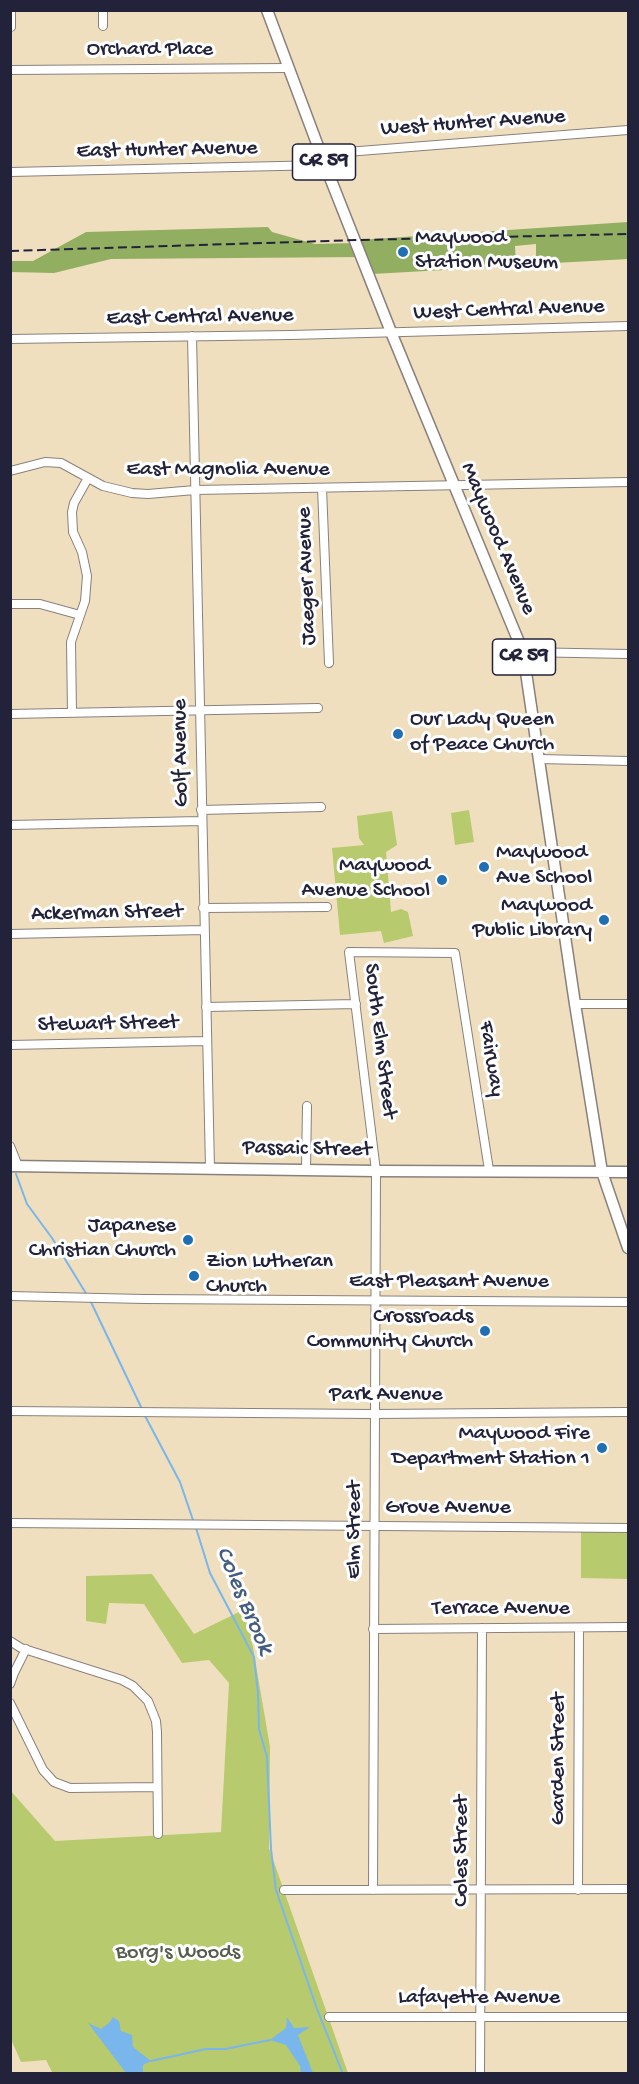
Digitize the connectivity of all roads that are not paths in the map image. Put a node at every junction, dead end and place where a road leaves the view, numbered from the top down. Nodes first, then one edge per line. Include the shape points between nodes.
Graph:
1 (11, 10) edge
2 (103, 10) edge
3 (267, 10) edge
4 (103, 26) dead end
5 (11, 27) edge
6 (289, 68) junction
7 (10, 69) edge
8 (628, 130) edge
9 (321, 154) junction
10 (325, 165) junction
11 (10, 172) edge
12 (628, 326) edge
13 (391, 332) junction
14 (192, 336) junction
15 (10, 339) edge
16 (10, 471) edge
17 (88, 478) junction
18 (628, 482) edge
19 (454, 486) junction
20 (322, 488) junction
21 (195, 490) junction
22 (10, 604) edge
23 (80, 615) junction
24 (523, 652) junction
25 (628, 654) edge
26 (329, 663) dead end
27 (318, 708) dead end
28 (199, 710) junction
29 (72, 713) junction
30 (10, 714) edge
31 (539, 759) junction
32 (628, 761) edge
33 (321, 807) dead end
34 (201, 810) junction
35 (201, 821) junction
36 (10, 825) edge
37 (327, 907) dead end
38 (203, 908) junction
39 (204, 930) junction
40 (10, 934) edge
41 (349, 952) joint
42 (356, 1004) junction
43 (575, 1004) junction
44 (628, 1004) edge
45 (206, 1007) junction
46 (206, 1041) junction
47 (10, 1045) edge
48 (307, 1106) dead end
49 (10, 1146) edge
50 (14, 1166) edge
51 (210, 1168) junction
52 (306, 1169) junction
53 (489, 1170) junction
54 (376, 1171) junction
55 (602, 1172) junction
56 (628, 1172) edge
57 (628, 1248) edge
58 (10, 1296) edge
59 (375, 1301) junction
60 (628, 1302) edge
61 (10, 1411) edge
62 (628, 1412) edge
63 (374, 1414) junction
64 (10, 1523) edge
65 (374, 1527) junction
66 (628, 1528) edge
67 (628, 1627) edge
68 (482, 1628) junction
69 (579, 1628) junction
70 (373, 1629) junction
71 (10, 1641) edge
72 (26, 1649) junction
73 (10, 1684) edge
74 (10, 1703) edge
75 (157, 1787) junction
76 (158, 1834) dead end
77 (628, 1889) edge
78 (284, 1890) dead end
79 (373, 1890) junction
80 (481, 1890) junction
81 (578, 1890) junction
82 (480, 2016) junction
83 (328, 2017) dead end
84 (628, 2018) edge
85 (480, 2073) edge

1 - 5 street
2 - 4 street
3 - 6 main road, Maywood Avenue / CR 59
6 - 7 street, Orchard Place
6 - 9 main road, Maywood Avenue / CR 59
8 - 9 street, West Hunter Avenue
9 - 10 main road, Maywood Avenue / CR 59
10 - 11 street, East Hunter Avenue
10 - 13 main road, Maywood Avenue / CR 59
12 - 13 street, West Central Avenue
13 - 14 street, East Central Avenue
13 - 19 main road, Maywood Avenue / CR 59
14 - 15 street, East Central Avenue
14 - 21 street, Golf Avenue
16 - 17 street, East Magnolia Avenue via 54,462 69,465
17 - 21 street, East Magnolia Avenue via 132,493
17 - 23 street via 72,512 73,532 87,576
18 - 19 street, East Magnolia Avenue
19 - 20 street, East Magnolia Avenue
19 - 24 main road, Maywood Avenue / CR 59
20 - 21 street, East Magnolia Avenue
20 - 26 street, Jaeger Avenue
21 - 28 street, Golf Avenue
22 - 23 street via 40,604
23 - 29 street via 71,642
24 - 25 street
24 - 31 main road, Maywood Avenue / CR 59
27 - 28 street
28 - 29 street
28 - 34 street, Golf Avenue
29 - 30 street
31 - 32 street
31 - 43 main road, Maywood Avenue / CR 59
33 - 34 street
34 - 35 street, Golf Avenue
35 - 36 street
35 - 38 street, Golf Avenue
37 - 38 street
38 - 39 street, Golf Avenue
39 - 40 street, Ackerman Street
39 - 45 street, Golf Avenue
41 - 42 street, South Elm Street
41 - 53 street, Fairway via 455,953
42 - 45 street
42 - 54 street, South Elm Street
43 - 44 street
43 - 55 main road, Maywood Avenue / CR 59
45 - 46 street, Golf Avenue
46 - 47 street, Stewart Street
46 - 51 street, Golf Avenue
48 - 52 street
49 - 50 street
50 - 51 main road, Passaic Street
51 - 52 main road, Passaic Street
52 - 54 main road, Passaic Street
53 - 54 main road, Passaic Street
53 - 55 main road, Passaic Street
54 - 59 street, Elm Street
55 - 56 main road, Passaic Street
55 - 57 main road, Maywood Avenue / CR 59
58 - 59 street, East Pleasant Avenue
59 - 60 street, East Pleasant Avenue
59 - 63 street, Elm Street
61 - 63 street, Park Avenue
62 - 63 street, Park Avenue
63 - 65 street, Elm Street
64 - 65 street, Grove Avenue
65 - 66 street, Grove Avenue
65 - 70 street, Elm Street
67 - 69 street, Terrace Avenue
68 - 69 street, Terrace Avenue
68 - 70 street, Terrace Avenue
68 - 80 street, Coles Street
69 - 81 street, Garden Street
70 - 79 street, Elm Street
71 - 72 street
72 - 73 street
72 - 75 street via 122,1680 142,1693 156,1721
74 - 75 street via 43,1770 54,1782 70,1788
75 - 76 street
77 - 81 street
78 - 79 street
79 - 80 street
80 - 81 street
80 - 82 street, Coles Street
82 - 83 street, Lafayette Avenue
82 - 84 street, Lafayette Avenue
82 - 85 street, Coles Street

